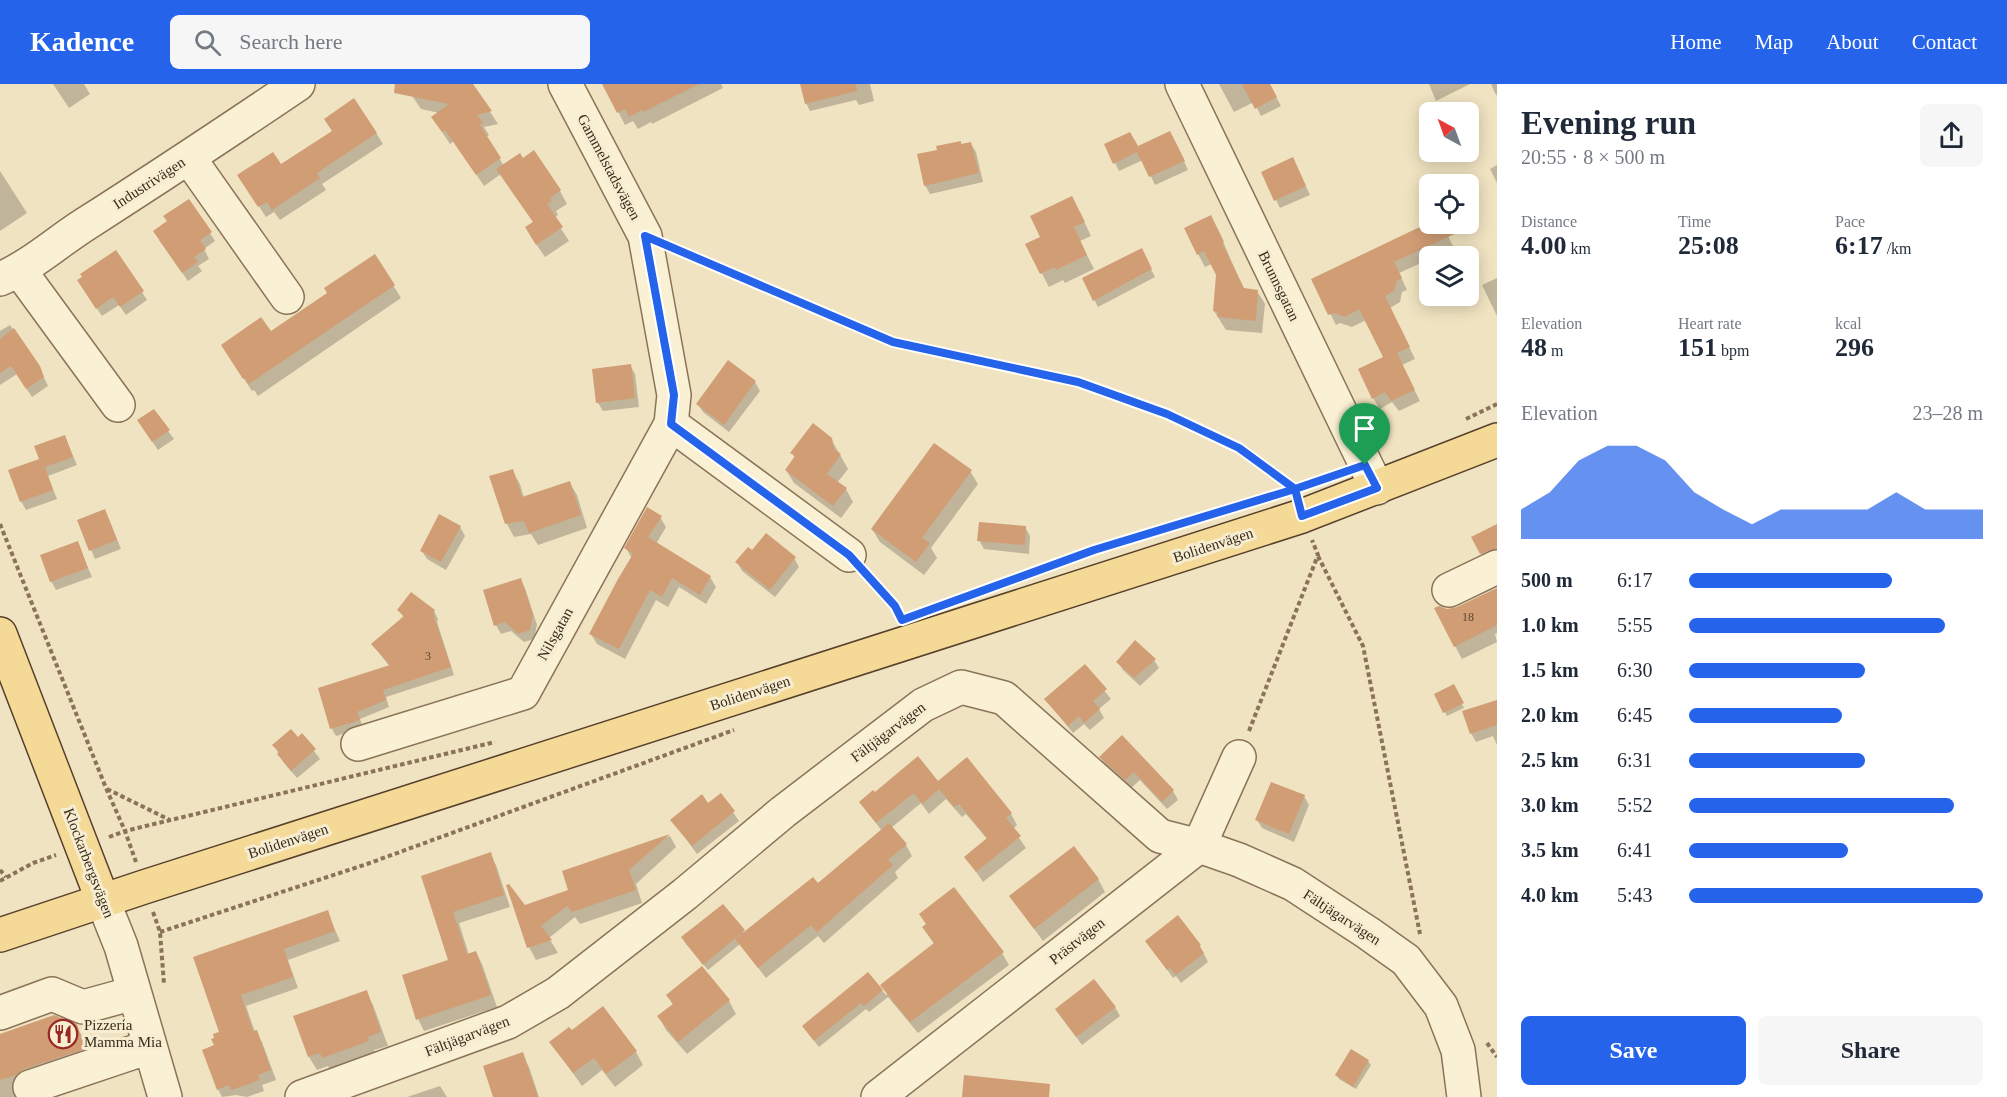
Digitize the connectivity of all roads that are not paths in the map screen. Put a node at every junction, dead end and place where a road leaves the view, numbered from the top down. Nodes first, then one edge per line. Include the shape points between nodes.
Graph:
1 (298, 84) edge
2 (565, 84) edge
3 (1182, 84) edge
4 (189, 158) junction
5 (10, 275) edge
6 (287, 297) dead end
7 (118, 405) dead end
8 (671, 424) junction
9 (1497, 440) edge
10 (1377, 488) junction
11 (849, 555) road end
12 (1497, 567) edge
13 (1449, 590) dead end
14 (0, 634) edge
15 (358, 744) dead end
16 (1239, 757) road end
17 (1199, 846) junction
18 (103, 901) junction
19 (0, 935) edge
20 (134, 993) junction
21 (0, 1013) edge
22 (149, 1047) junction
23 (30, 1087) dead end
24 (165, 1097) edge
25 (302, 1097) edge
26 (878, 1097) edge
27 (1464, 1097) edge

1 - 4 street, Industrivägen
2 - 8 street, Gammelstadsvägen via 645,236 674,395
3 - 10 street, Brunnsgatan
4 - 5 street, Industrivägen
4 - 6 street
5 - 7 street
8 - 11 street
8 - 15 street, Nilsgatan via 523,693
9 - 10 main road, Bolidenvägen
10 - 18 main road, Bolidenvägen via 1294,499
12 - 13 street
14 - 18 main road, Klockarbergsvägen
16 - 17 street, Prästvägen
17 - 25 street, Fältjägarvägen via 1160,836 1004,698 961,687 923,705 558,993 508,1022
17 - 26 street, Prästvägen
17 - 27 street, Fältjägarvägen via 1293,884 1406,960 1442,1006 1458,1050
18 - 19 main road, Bolidenvägen
18 - 20 street, Klockarbergsvägen
20 - 21 street via 83,1007 52,994
20 - 22 street, Klockarbergsvägen
22 - 23 street
22 - 24 street, Klockarbergsvägen

